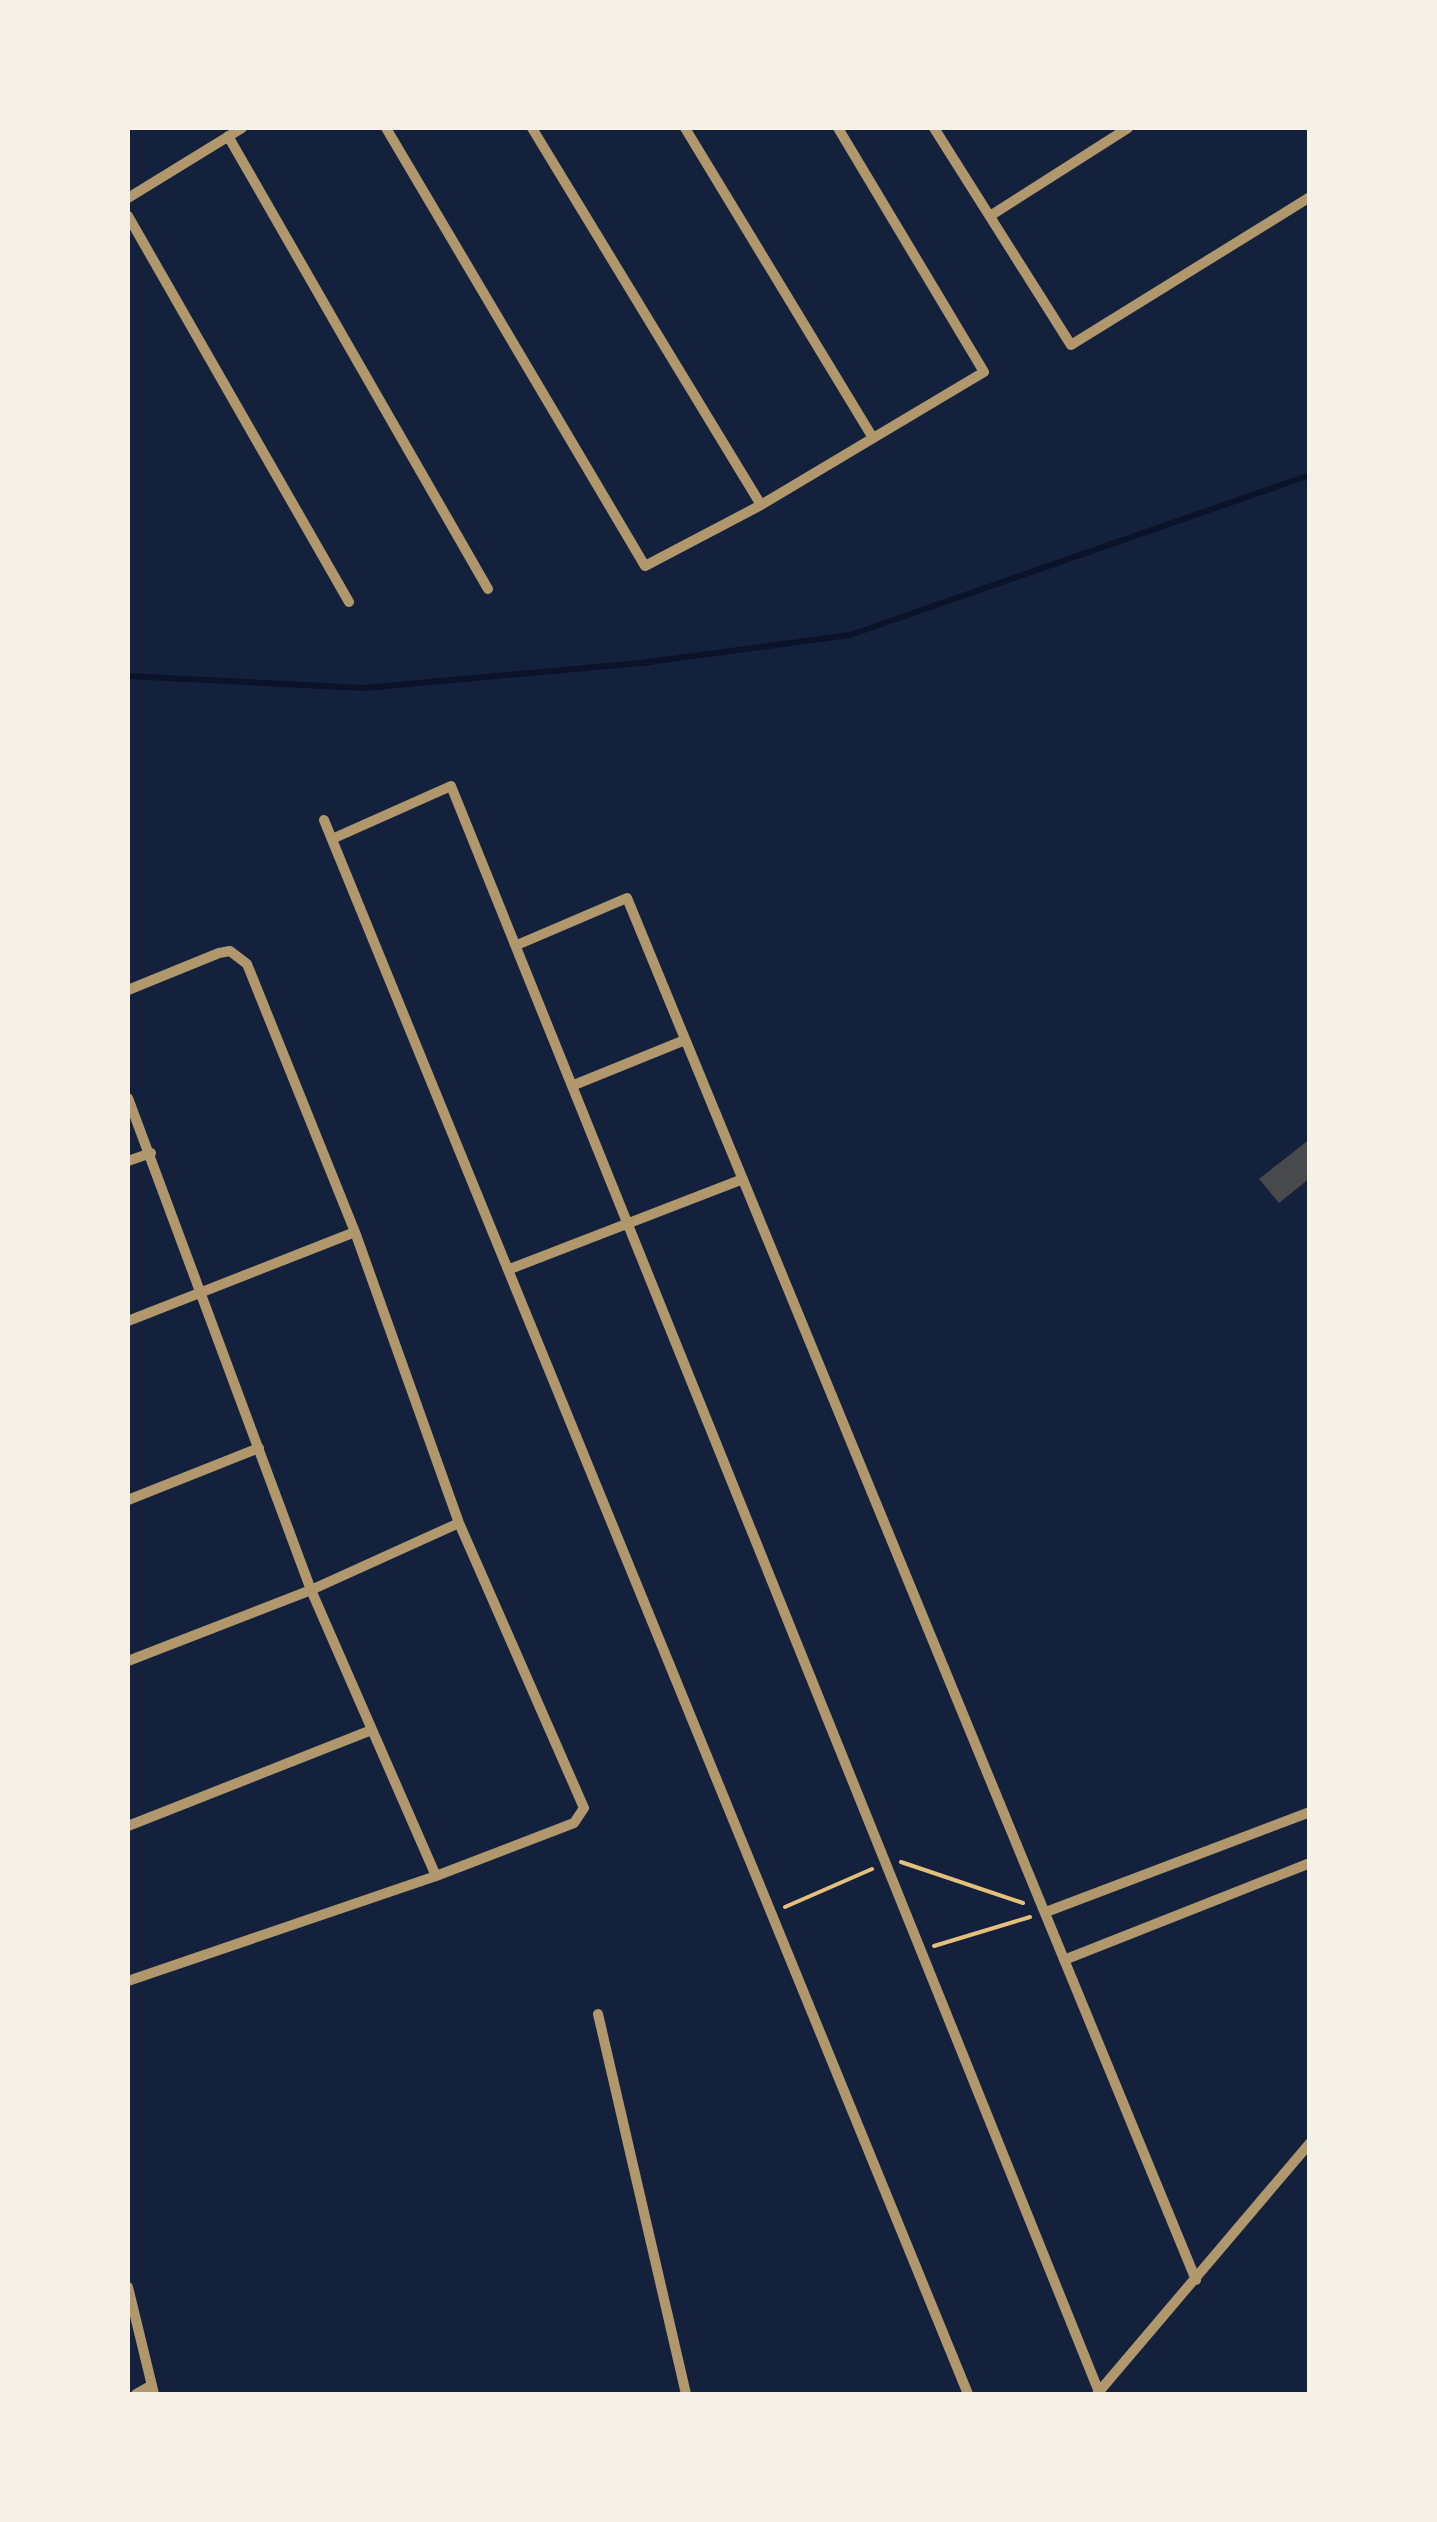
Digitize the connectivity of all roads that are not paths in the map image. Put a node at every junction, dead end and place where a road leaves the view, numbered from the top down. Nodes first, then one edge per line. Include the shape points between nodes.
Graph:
1 (242, 128) edge
2 (386, 128) edge
3 (532, 128) edge
4 (685, 128) edge
5 (838, 128) edge
6 (934, 128) edge
7 (1128, 128) edge
8 (228, 136) junction
9 (1310, 197) edge
10 (128, 198) edge
11 (128, 216) edge
12 (990, 216) junction
13 (873, 438) junction
14 (761, 505) junction
15 (488, 588) dead end
16 (349, 602) dead end
17 (324, 820) dead end
18 (332, 839) junction
19 (517, 945) junction
20 (128, 990) edge
21 (686, 1040) junction
22 (574, 1085) junction
23 (128, 1098) edge
24 (150, 1152) junction
25 (128, 1161) edge
26 (742, 1179) junction
27 (630, 1223) junction
28 (356, 1232) junction
29 (510, 1269) junction
30 (200, 1292) junction
31 (128, 1321) edge
32 (259, 1448) junction
33 (128, 1500) edge
34 (459, 1523) junction
35 (311, 1590) junction
36 (128, 1660) edge
37 (370, 1731) junction
38 (1310, 1812) edge
39 (128, 1826) edge
40 (1310, 1864) edge
41 (436, 1876) junction
42 (1046, 1912) junction
43 (1064, 1960) junction
44 (128, 1981) edge
45 (598, 2014) dead end
46 (1310, 2142) edge
47 (1196, 2280) junction
48 (128, 2287) edge
49 (153, 2390) edge
50 (1098, 2393) edge
51 (136, 2394) edge
52 (686, 2394) edge
53 (968, 2394) edge

1 - 8 street
2 - 14 street via 638,562 652,565
3 - 14 street
4 - 13 street
5 - 13 street via 984,372
6 - 12 street
7 - 12 street
8 - 10 street
8 - 15 street
9 - 12 street via 1071,345
11 - 16 street
13 - 14 street
17 - 18 street
18 - 19 street via 451,786
18 - 29 street
19 - 21 street via 627,898
19 - 22 street
20 - 28 street via 219,952 240,956
21 - 22 street
21 - 26 street
22 - 27 street
23 - 24 street
24 - 25 street
24 - 30 street
26 - 27 street
26 - 42 street
27 - 29 street
27 - 50 street
28 - 30 street
28 - 34 street
29 - 53 street
30 - 31 street
30 - 32 street
32 - 33 street
32 - 35 street
34 - 35 street
34 - 41 street via 584,1808 574,1823
35 - 36 street
35 - 37 street
37 - 39 street
37 - 41 street
38 - 42 street
40 - 43 street
41 - 44 street
42 - 43 street
43 - 47 street
45 - 52 street
46 - 47 street
47 - 50 street
48 - 49 street
49 - 51 street

